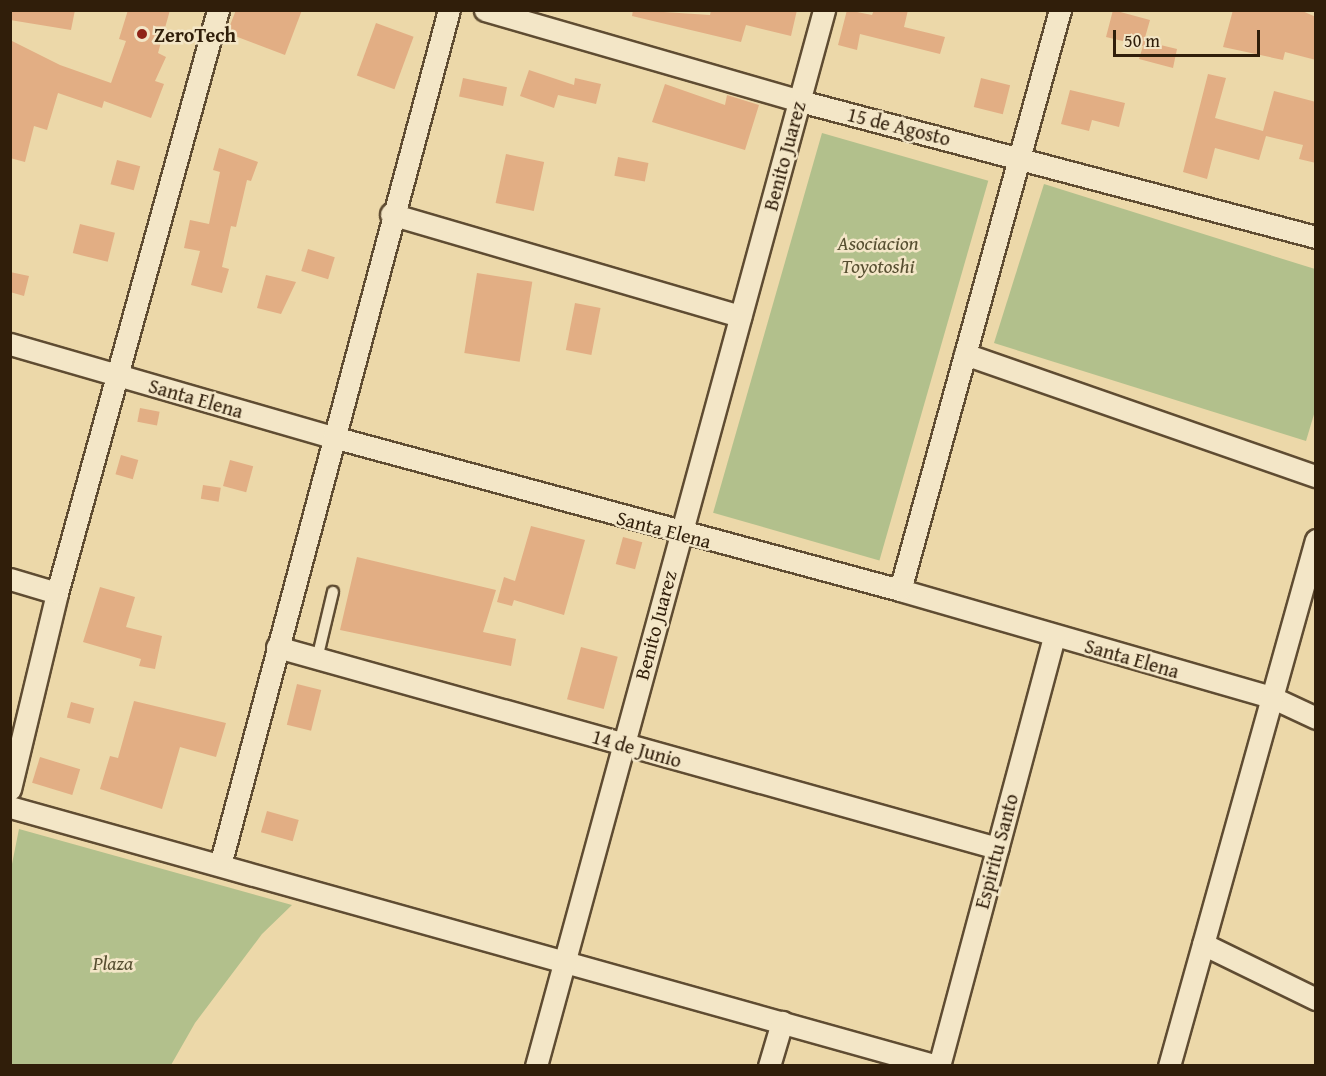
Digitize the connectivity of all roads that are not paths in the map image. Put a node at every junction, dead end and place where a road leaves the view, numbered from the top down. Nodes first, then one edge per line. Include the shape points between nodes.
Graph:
1 (218, 10) edge
2 (450, 10) edge
3 (485, 10) edge
4 (824, 10) edge
5 (1060, 10) edge
6 (800, 101) junction
7 (1020, 157) junction
8 (392, 214) junction
9 (1316, 237) edge
10 (740, 316) junction
11 (10, 344) edge
12 (965, 354) junction
13 (120, 376) junction
14 (333, 437) junction
15 (1316, 477) edge
16 (680, 533) junction
17 (1316, 540) edge
18 (10, 579) edge
19 (900, 591) junction
20 (333, 592) dead end
21 (57, 593) junction
22 (1054, 637) junction
23 (277, 647) junction
24 (317, 659) junction
25 (1271, 697) junction
26 (1316, 718) edge
27 (622, 744) junction
28 (10, 789) edge
29 (10, 807) edge
30 (997, 848) junction
31 (220, 865) junction
32 (1203, 944) junction
33 (562, 960) junction
34 (1316, 999) edge
35 (782, 1022) junction
36 (536, 1065) edge
37 (769, 1065) edge
38 (938, 1065) edge
39 (1169, 1065) edge

1 - 13 street
2 - 8 street
3 - 6 street, 15 de Agosto
4 - 6 street, Benito Juarez
5 - 7 street
6 - 7 street, 15 de Agosto
6 - 10 street, Benito Juarez
7 - 9 street, 15 de Agosto
7 - 12 street
8 - 10 street
8 - 14 street
10 - 16 street, Benito Juarez
11 - 13 street, Santa Elena
12 - 15 street
12 - 19 street
13 - 14 street, Santa Elena
13 - 21 street
14 - 16 street, Santa Elena
14 - 23 street
16 - 19 street, Santa Elena
16 - 27 street, Benito Juarez
17 - 25 street
18 - 21 street
19 - 22 street, Santa Elena
20 - 24 lane
21 - 28 street
22 - 25 street, Santa Elena
22 - 30 street, Espiritu Santo
23 - 24 street, 14 de Junio
23 - 31 street
24 - 27 street, 14 de Junio
25 - 26 street, Santa Elena
25 - 32 street
27 - 30 street, 14 de Junio
27 - 33 street, Benito Juarez
29 - 31 street
30 - 38 street, Espiritu Santo
31 - 33 street
32 - 34 street
32 - 39 street
33 - 35 street
33 - 36 street, Benito Juarez
35 - 37 street
35 - 38 street

